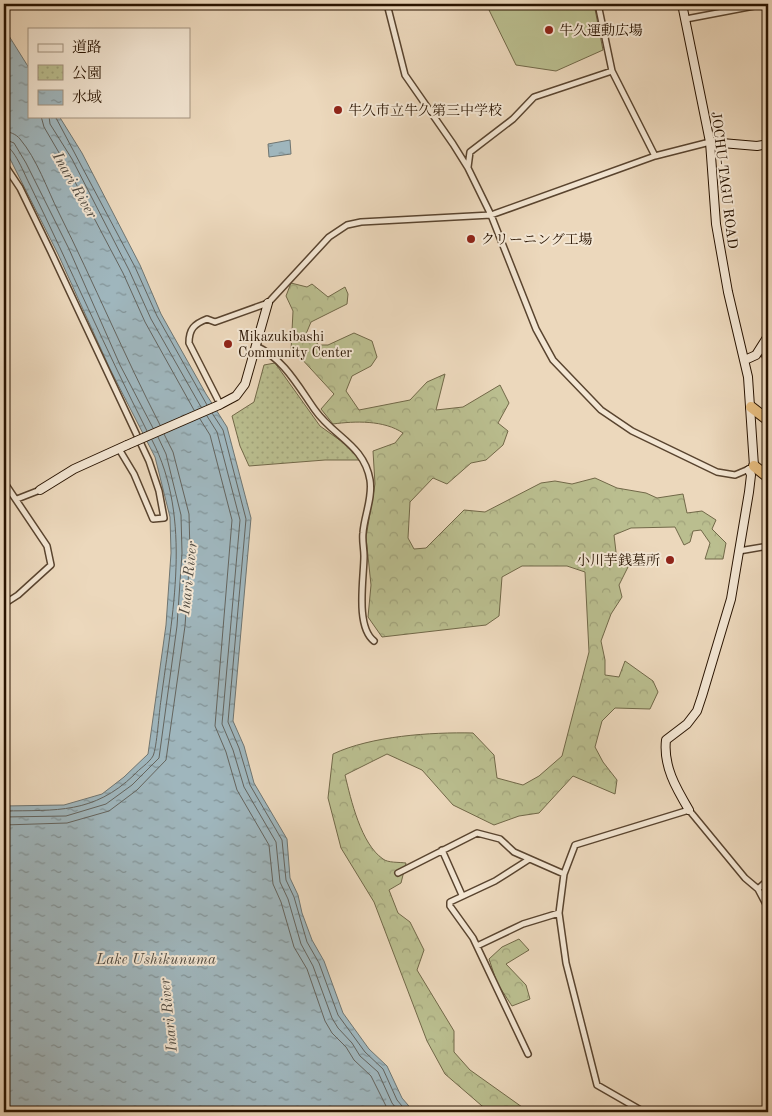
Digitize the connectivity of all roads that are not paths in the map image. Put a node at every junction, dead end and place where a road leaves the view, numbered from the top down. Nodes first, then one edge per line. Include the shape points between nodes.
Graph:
1 (387, 4) edge
2 (598, 4) edge
3 (682, 4) edge
4 (765, 4) edge
5 (686, 19) junction
6 (612, 71) junction
7 (710, 142) junction
8 (768, 144) edge
9 (655, 156) junction
10 (4, 164) edge
11 (468, 168) junction
12 (491, 215) junction
13 (268, 303) junction
14 (768, 336) edge
15 (256, 346) junction
16 (762, 349) junction
17 (745, 360) junction
18 (768, 362) edge
19 (220, 404) junction
20 (751, 407) junction
21 (768, 420) edge
22 (119, 449) junction
23 (751, 468) junction
24 (768, 477) edge
25 (4, 482) edge
26 (40, 490) joint
27 (17, 499) junction
28 (768, 546) edge
29 (738, 551) junction
30 (4, 604) edge
31 (374, 641) dead end
32 (689, 810) junction
33 (442, 850) junction
34 (528, 860) junction
35 (398, 873) dead end
36 (564, 874) junction
37 (768, 880) edge
38 (758, 889) junction
39 (462, 895) junction
40 (768, 908) edge
41 (559, 913) junction
42 (477, 946) junction
43 (528, 1054) dead end
44 (644, 1112) edge

1 - 11 street via 405,75
2 - 6 street
3 - 5 street, JOCHU-TAGU ROAD
4 - 5 street
5 - 7 street, JOCHU-TAGU ROAD
6 - 9 street
6 - 11 street via 534,97 513,119 470,152
7 - 8 street
7 - 9 street
7 - 17 street, JOCHU-TAGU ROAD via 716,224
9 - 12 street
10 - 22 street via 20,188 150,461 164,518 153,519 134,474
11 - 12 street
12 - 13 street via 348,225 329,237
12 - 23 street via 536,329 553,360 601,410 632,431 717,472 735,476
13 - 15 street
13 - 19 street via 215,322 206,319 198,322 189,334 189,343
14 - 16 street
15 - 19 street via 245,384 236,396
15 - 31 street via 280,363 316,412 359,452 366,463 370,482 363,533 362,614 366,630
16 - 17 street
16 - 18 street
17 - 20 street, JOCHU-TAGU ROAD
19 - 22 street, bridge
20 - 21 highway
20 - 23 street, JOCHU-TAGU ROAD
22 - 26 street via 74,469
23 - 24 highway
23 - 29 street, JOCHU-TAGU ROAD
25 - 27 street
26 - 27 street
27 - 30 street via 47,546 51,565
28 - 29 street
29 - 32 street, JOCHU-TAGU ROAD via 730,599 697,711 688,724 666,740 668,767
32 - 36 street via 575,845
32 - 38 street via 745,878
33 - 34 street via 477,833 500,839
33 - 35 street
33 - 39 street
34 - 36 street
34 - 39 street via 495,881
36 - 41 street
37 - 38 street
38 - 40 street
39 - 42 street via 450,902 450,906
41 - 42 street via 523,924
41 - 44 street via 566,963 597,1085
42 - 43 street

